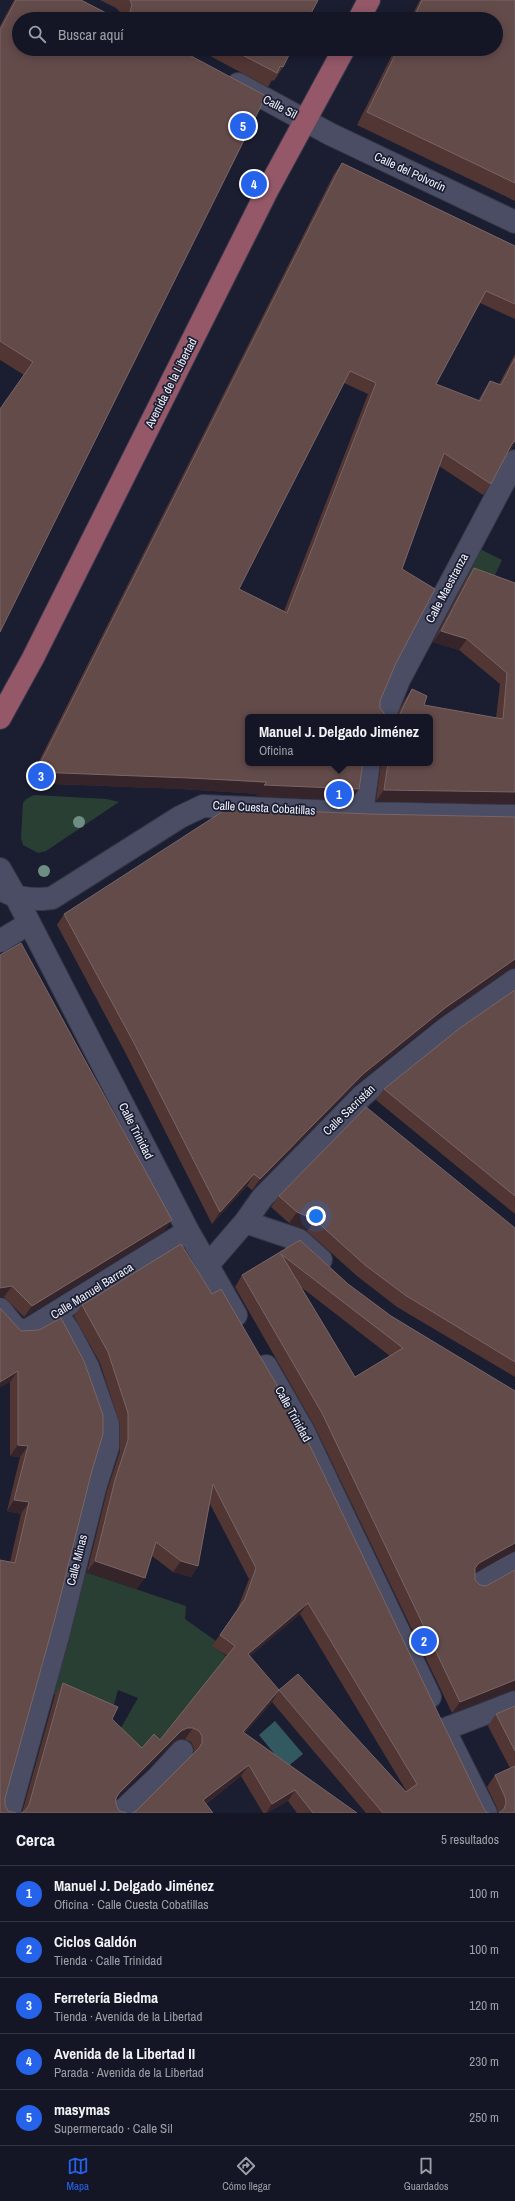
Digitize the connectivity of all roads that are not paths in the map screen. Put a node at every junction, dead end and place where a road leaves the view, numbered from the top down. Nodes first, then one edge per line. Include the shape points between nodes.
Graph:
1 (370, 0) edge
2 (363, 12) edge
3 (340, 56) edge
4 (217, 74) edge
5 (305, 120) junction
6 (515, 222) edge
7 (515, 461) edge
8 (385, 714) edge
9 (0, 718) edge
10 (369, 766) edge
11 (362, 813) junction
12 (515, 816) edge
13 (4, 878) edge
14 (28, 924) junction
15 (0, 941) edge
16 (515, 980) edge
17 (357, 1101) junction
18 (375, 1116) edge
19 (245, 1222) junction
20 (188, 1231) junction
21 (207, 1266) junction
22 (338, 1276) edge
23 (0, 1309) edge
24 (57, 1313) junction
25 (515, 1564) edge
26 (478, 1585) edge
27 (515, 1702) edge
28 (445, 1729) junction
29 (182, 1751) dead end
30 (6, 1808) edge
31 (120, 1813) edge
32 (486, 1813) edge

1 - 2 main road
3 - 5 main road, Avenida de la Libertad
4 - 5 street, Calle Sil
5 - 6 street, Calle del Polvorín
5 - 9 main road, Avenida de la Libertad via 33,658
7 - 8 street, Calle Maestranza via 399,680
10 - 11 street
11 - 12 street, Calle Cuesta Cobatillas
11 - 13 street, Calle Cuesta Cobatillas via 203,806 180,817 52,898 40,900
13 - 14 street, Calle Trinidad
14 - 15 street
14 - 20 street, Calle Trinidad
16 - 17 street, Calle Sacristán via 445,1029 388,1073
17 - 18 street
17 - 19 street, Calle Sacristán via 262,1198
19 - 21 street, Calle Sacristán
19 - 22 street via 299,1240
20 - 21 street, Calle Trinidad
20 - 24 street, Calle Manuel Barraca
21 - 28 street, Calle Trinidad via 303,1430 400,1620
23 - 24 street, Calle Manuel Barraca via 21,1332
24 - 30 street, Calle Minas via 88,1367 108,1424 108,1447 95,1488 58,1636
25 - 26 street
27 - 28 street
28 - 32 street, Calle Trinidad
29 - 31 street

